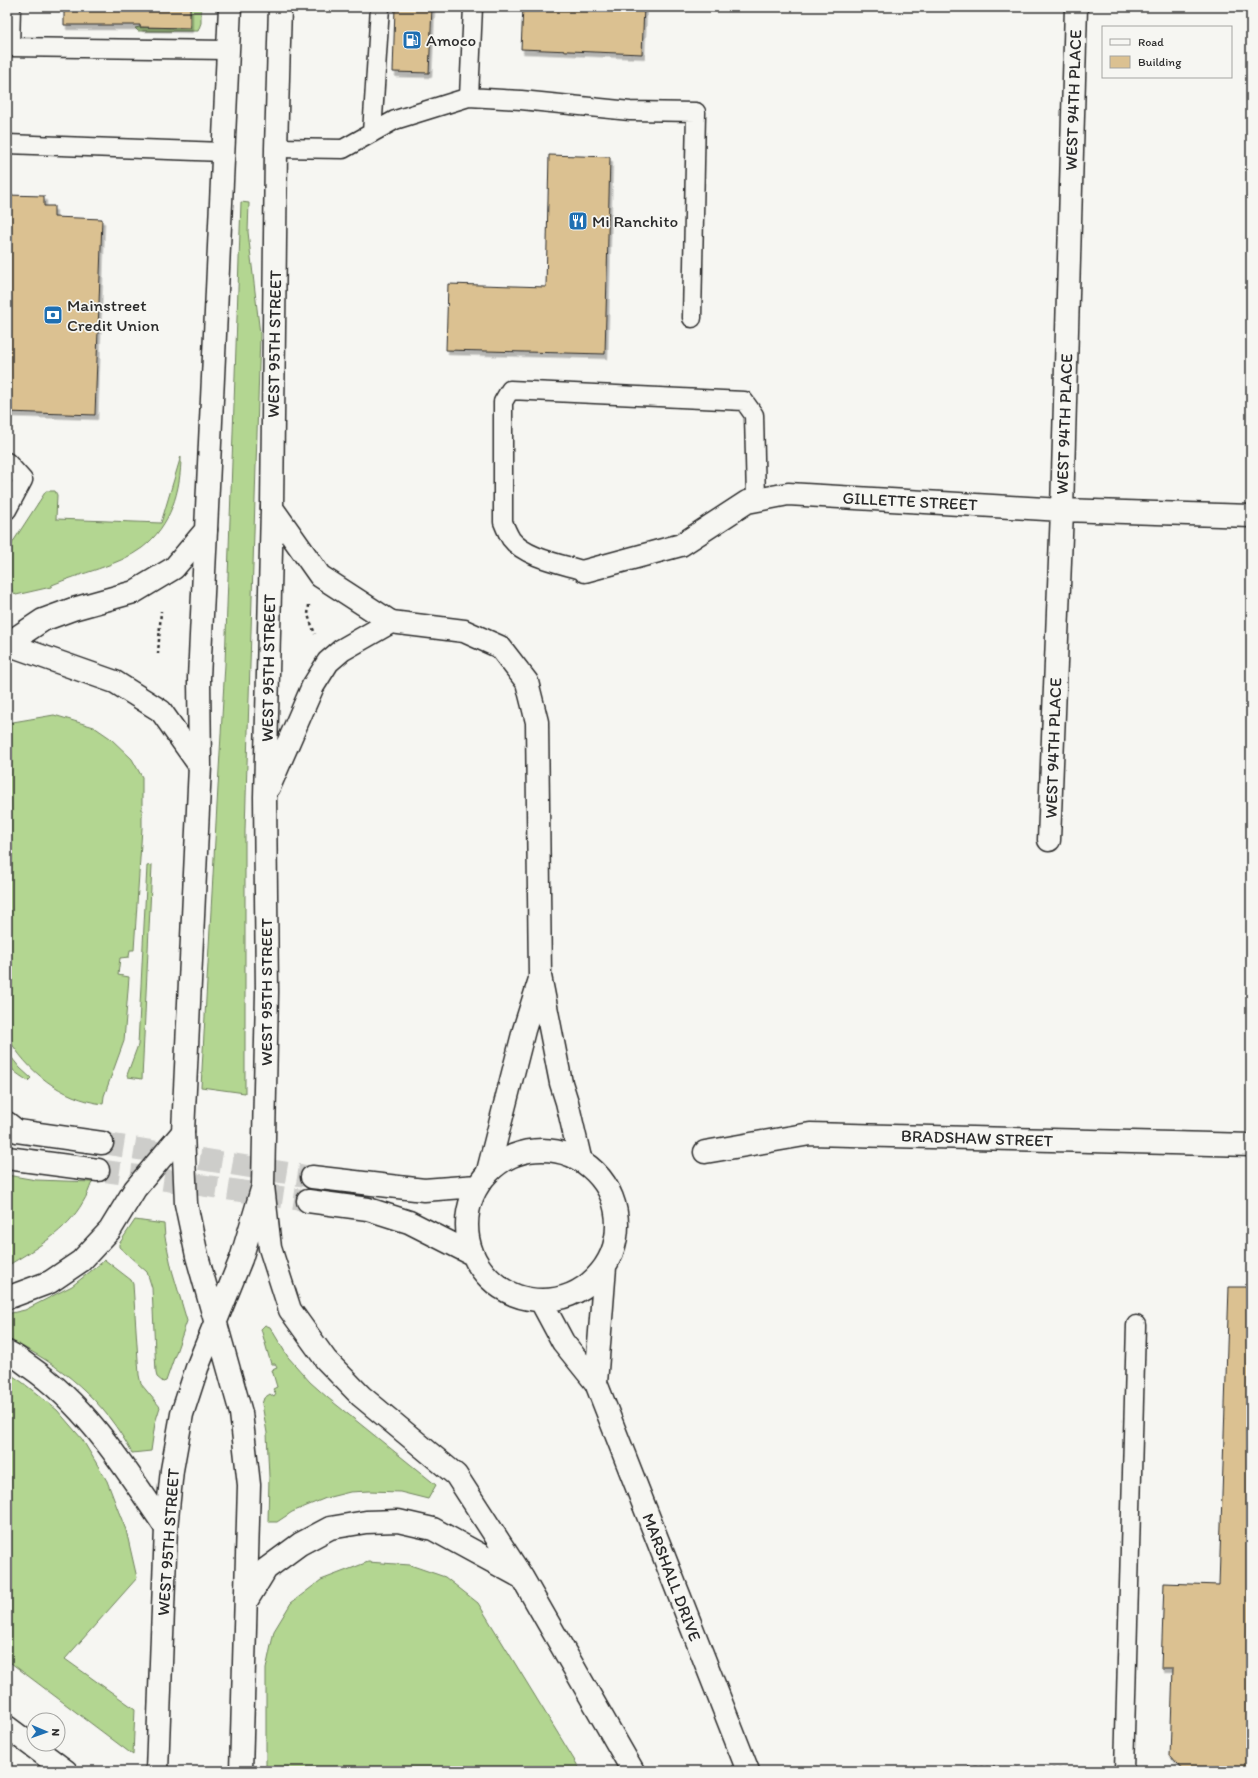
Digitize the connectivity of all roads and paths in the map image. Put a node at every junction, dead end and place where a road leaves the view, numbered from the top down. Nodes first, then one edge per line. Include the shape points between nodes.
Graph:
1 (11, 7) edge
2 (230, 7) edge
3 (280, 7) edge
4 (380, 7) edge
5 (473, 7) edge
6 (1076, 7) edge
7 (228, 50) junction
8 (470, 96) junction
9 (372, 133) junction
10 (7, 144) edge
11 (276, 148) junction
12 (223, 152) junction
13 (692, 318) dead end
14 (7, 462) edge
15 (756, 500) junction
16 (272, 508) junction
17 (7, 510) edge
18 (1062, 510) junction
19 (1251, 516) edge
20 (206, 530) junction
21 (585, 570) joint
22 (310, 602) dead end
23 (161, 608) dead end
24 (391, 622) junction
25 (317, 641) dead end
26 (7, 644) edge
27 (158, 654) dead end
28 (200, 766) junction
29 (265, 798) junction
30 (1049, 840) dead end
31 (540, 976) junction
32 (7, 1123) edge
33 (183, 1132) junction
34 (102, 1142) tunnel mouth
35 (1251, 1145) edge
36 (705, 1152) dead end
37 (7, 1158) edge
38 (580, 1158) junction
39 (98, 1170) tunnel mouth
40 (312, 1177) tunnel mouth
41 (483, 1178) junction
42 (263, 1186) junction
43 (308, 1201) tunnel mouth
44 (472, 1254) junction
45 (605, 1267) junction
46 (7, 1298) edge
47 (541, 1301) junction
48 (216, 1320) junction
49 (1136, 1325) dead end
50 (7, 1352) edge
51 (596, 1383) junction
52 (166, 1528) junction
53 (522, 1577) junction
54 (247, 1600) junction
55 (7, 1727) edge
56 (968, 1767) dead end
57 (66, 1771) edge
58 (157, 1771) edge
59 (241, 1771) edge
60 (633, 1771) edge
61 (748, 1771) edge
62 (1097, 1771) edge
63 (1124, 1771) edge
64 (1161, 1771) edge
65 (1166, 1771) edge

1 - 7 lane via 10,47
2 - 7 main road
3 - 11 main road, WEST 95TH STREET
4 - 9 lane
5 - 8 lane
6 - 18 main road, WEST 94TH PLACE
7 - 12 main road
8 - 9 lane via 395,120
8 - 13 lane via 630,110 696,112
9 - 11 lane via 343,149
10 - 12 lane
11 - 16 main road, WEST 95TH STREET
12 - 20 main road
14 - 17 lane via 23,480
15 - 18 main road, GILLETTE STREET via 788,494
15 - 21 main road, GILLETTE STREET via 747,502 681,545
15 - 21 lane via 754,415 744,401 510,390 502,402 503,522 511,539 525,550
16 - 24 main road via 320,576
16 - 29 main road, WEST 95TH STREET
18 - 19 main road, GILLETTE STREET
18 - 30 main road, WEST 94TH PLACE
20 - 26 main road via 174,568 134,592 43,620
20 - 28 main road via 199,678
22 - 25 path via 308,614
23 - 27 path
24 - 29 main road via 342,650 328,662 313,686
24 - 31 main road via 464,631 500,647 527,682 537,722
26 - 28 main road via 114,682 161,711
28 - 33 main road
29 - 42 main road, WEST 95TH STREET via 267,992
31 - 38 main road via 561,1083
31 - 41 main road
32 - 34 main road via 17,1131
33 - 46 main road via 135,1189 110,1230 81,1261 50,1282
33 - 48 main road via 186,1204 197,1256
35 - 36 main road, BRADSHAW STREET via 810,1134
37 - 39 main road
38 - 41 main road via 556,1150 532,1149 509,1156
38 - 45 main road via 599,1174 612,1195 618,1220 616,1244
40 - 41 main road via 424,1190
41 - 44 main road via 468,1208 467,1231
42 - 48 main road, WEST 95TH STREET via 241,1259
42 - 53 main road via 270,1248 290,1310 326,1360 361,1396 456,1475
43 - 44 main road via 368,1209 409,1222
44 - 47 main road via 484,1273 499,1288 519,1297
45 - 47 main road via 588,1285 566,1297
45 - 51 main road, MARSHALL DRIVE
47 - 51 main road, MARSHALL DRIVE via 563,1342
48 - 52 main road, WEST 95TH STREET via 182,1414 172,1470
48 - 54 main road via 241,1412 245,1444 249,1485
49 - 63 lane
50 - 52 main road via 45,1378 74,1403
51 - 61 main road, MARSHALL DRIVE
52 - 58 main road, WEST 95TH STREET
53 - 54 main road via 432,1529 398,1521 366,1522 330,1528 300,1544 266,1570
53 - 60 main road
54 - 59 main road
55 - 57 main road
56 - 62 path
64 - 65 path via 1164,1768

